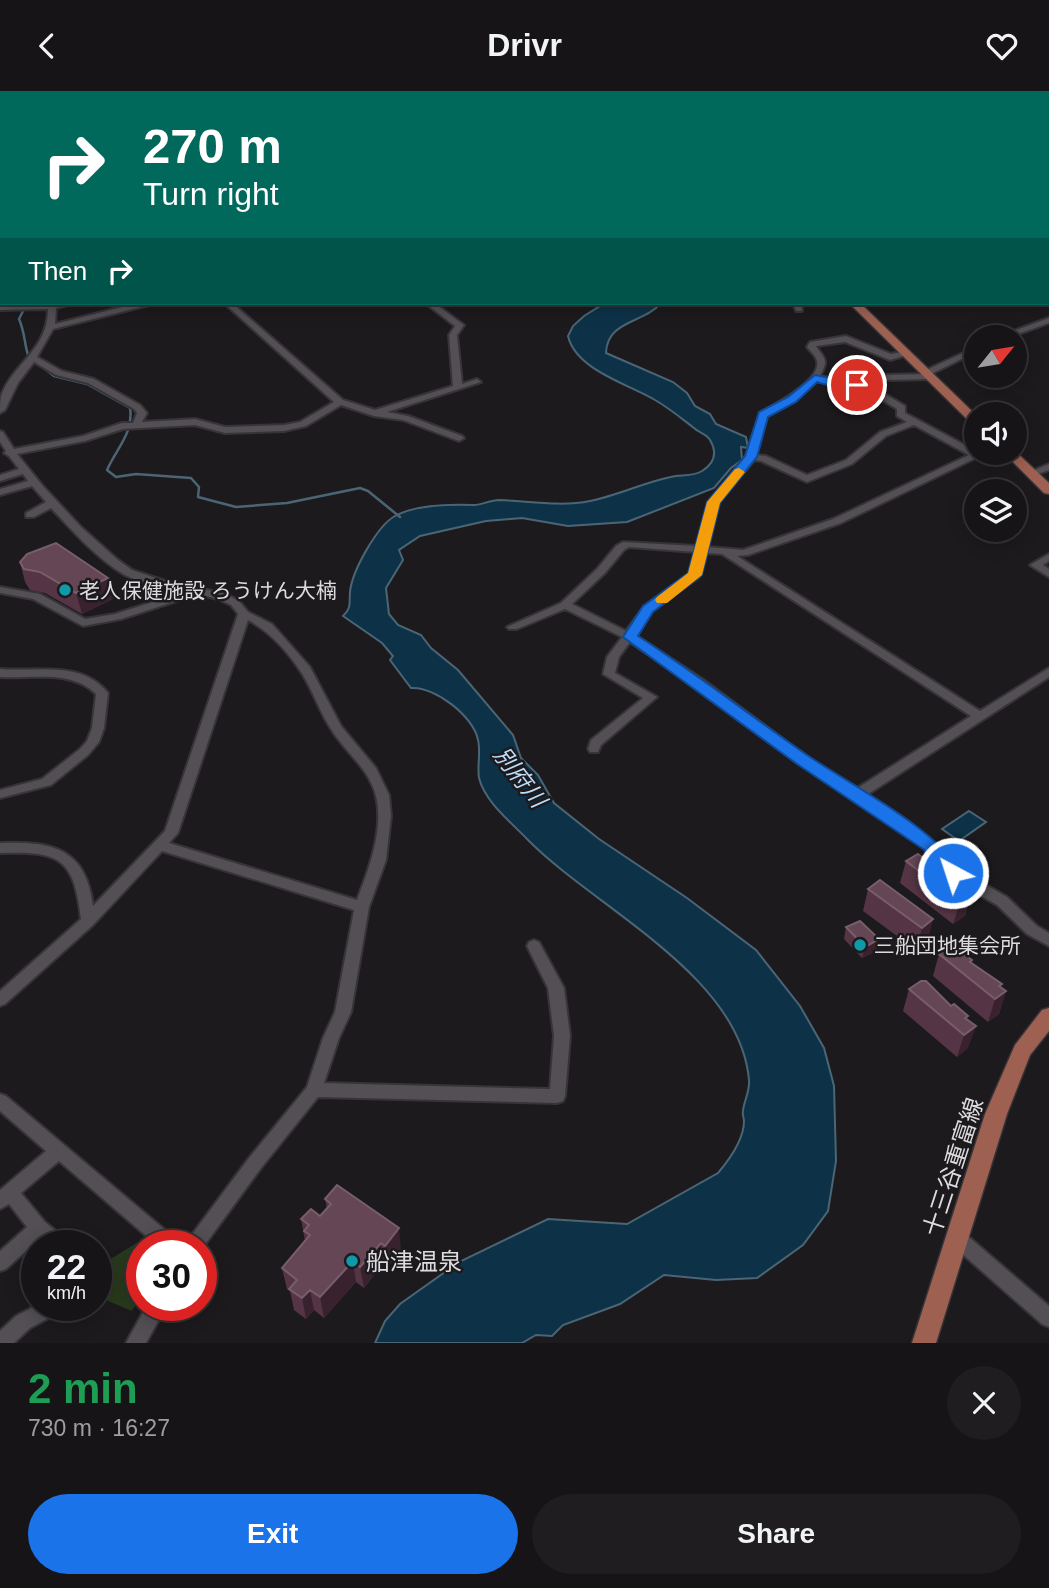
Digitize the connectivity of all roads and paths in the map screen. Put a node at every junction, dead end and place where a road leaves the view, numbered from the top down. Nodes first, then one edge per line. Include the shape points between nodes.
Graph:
1 (53, 305) edge
2 (138, 305) edge
3 (230, 305) edge
4 (432, 305) edge
5 (856, 305) edge
6 (0, 308) edge
7 (1049, 320) edge
8 (53, 327) junction
9 (1027, 328) edge
10 (907, 354) junction
11 (964, 356) edge
12 (32, 358) junction
13 (929, 375) junction
14 (815, 378) junction
15 (16, 380) junction
16 (477, 382) dead end
17 (0, 383) edge
18 (857, 385) junction
19 (458, 388) junction
20 (340, 403) junction
21 (964, 409) edge
22 (0, 410) edge
23 (374, 413) junction
24 (915, 422) junction
25 (135, 426) junction
26 (0, 434) edge
27 (459, 438) dead end
28 (964, 447) edge
29 (9, 453) junction
30 (751, 457) junction
31 (964, 461) edge
32 (1023, 465) edge
33 (1049, 467) edge
34 (24, 471) junction
35 (1032, 473) junction
36 (0, 478) edge
37 (34, 482) junction
38 (1049, 490) edge
39 (0, 492) edge
40 (54, 502) junction
41 (30, 515) dead end
42 (702, 549) junction
43 (725, 553) junction
44 (1049, 557) edge
45 (1049, 575) edge
46 (0, 590) edge
47 (198, 591) junction
48 (565, 605) junction
49 (244, 614) junction
50 (513, 627) dead end
51 (630, 637) junction
52 (1049, 672) edge
53 (0, 673) edge
54 (980, 716) junction
55 (594, 749) dead end
56 (0, 794) edge
57 (855, 796) junction
58 (158, 845) junction
59 (0, 848) edge
60 (362, 907) junction
61 (88, 921) junction
62 (1049, 940) edge
63 (534, 946) dead end
64 (0, 1000) edge
65 (1049, 1016) edge
66 (314, 1090) junction
67 (0, 1101) edge
68 (58, 1151) junction
69 (5, 1197) edge
70 (39, 1228) junction
71 (41, 1230) edge
72 (152, 1230) edge
73 (206, 1230) edge
74 (957, 1238) junction
75 (0, 1263) edge
76 (1049, 1318) edge
77 (25, 1321) edge
78 (148, 1321) edge
79 (0, 1343) edge
80 (135, 1343) edge
81 (924, 1343) edge

1 - 6 street
1 - 8 street
2 - 8 street
3 - 20 street
4 - 19 street via 460,325 453,335
5 - 10 main road
7 - 9 street
8 - 12 street
10 - 13 main road
10 - 14 street via 890,357 846,339 813,344 821,358
11 - 13 street
12 - 15 street
12 - 25 street via 58,373 91,381 138,407 142,413
13 - 18 street via 887,377
13 - 21 main road
14 - 18 street
14 - 30 street via 792,399 763,415
15 - 17 street
15 - 22 street
16 - 19 street
18 - 24 street via 902,408 900,414
19 - 23 street
20 - 23 street
20 - 25 street via 303,424 284,428 225,430 195,422
23 - 27 street via 405,418
24 - 28 street
24 - 30 street via 883,434 849,462 807,479
25 - 29 street
26 - 29 street
29 - 34 street
30 - 42 street via 714,502
31 - 43 street via 836,521 744,553
32 - 35 main road
33 - 35 street
34 - 36 street
34 - 37 street
35 - 38 main road
37 - 39 street
37 - 40 street
40 - 41 street
40 - 47 street via 108,558 130,573
42 - 43 street
42 - 48 street via 627,544
42 - 51 street via 695,575 648,609
43 - 54 street
44 - 45 street via 1035,565
46 - 47 street via 36,596 83,623
47 - 49 street via 236,603
48 - 50 street
48 - 51 street
49 - 58 street via 171,833
49 - 60 street via 268,626 306,670 336,728 370,768 382,795 379,860
51 - 55 street via 613,657 609,674 651,697 595,743
51 - 57 street
52 - 54 street
53 - 56 street via 80,677 95,683 102,693 98,728 84,752 46,782
54 - 57 street
57 - 62 street via 929,845 953,873 1002,901
58 - 60 street
58 - 61 street
59 - 61 street via 40,846 69,859 81,884
60 - 66 street via 343,1012
61 - 64 street
63 - 66 street via 556,988 562,1036 557,1096
65 - 74 main road, 十三谷重富線 via 1022,1051 996,1114
66 - 73 street
67 - 68 street
68 - 69 street
68 - 72 street
69 - 70 street
70 - 71 street
70 - 75 street
74 - 76 street
74 - 81 main road, 十三谷重富線
77 - 79 street
78 - 80 street

